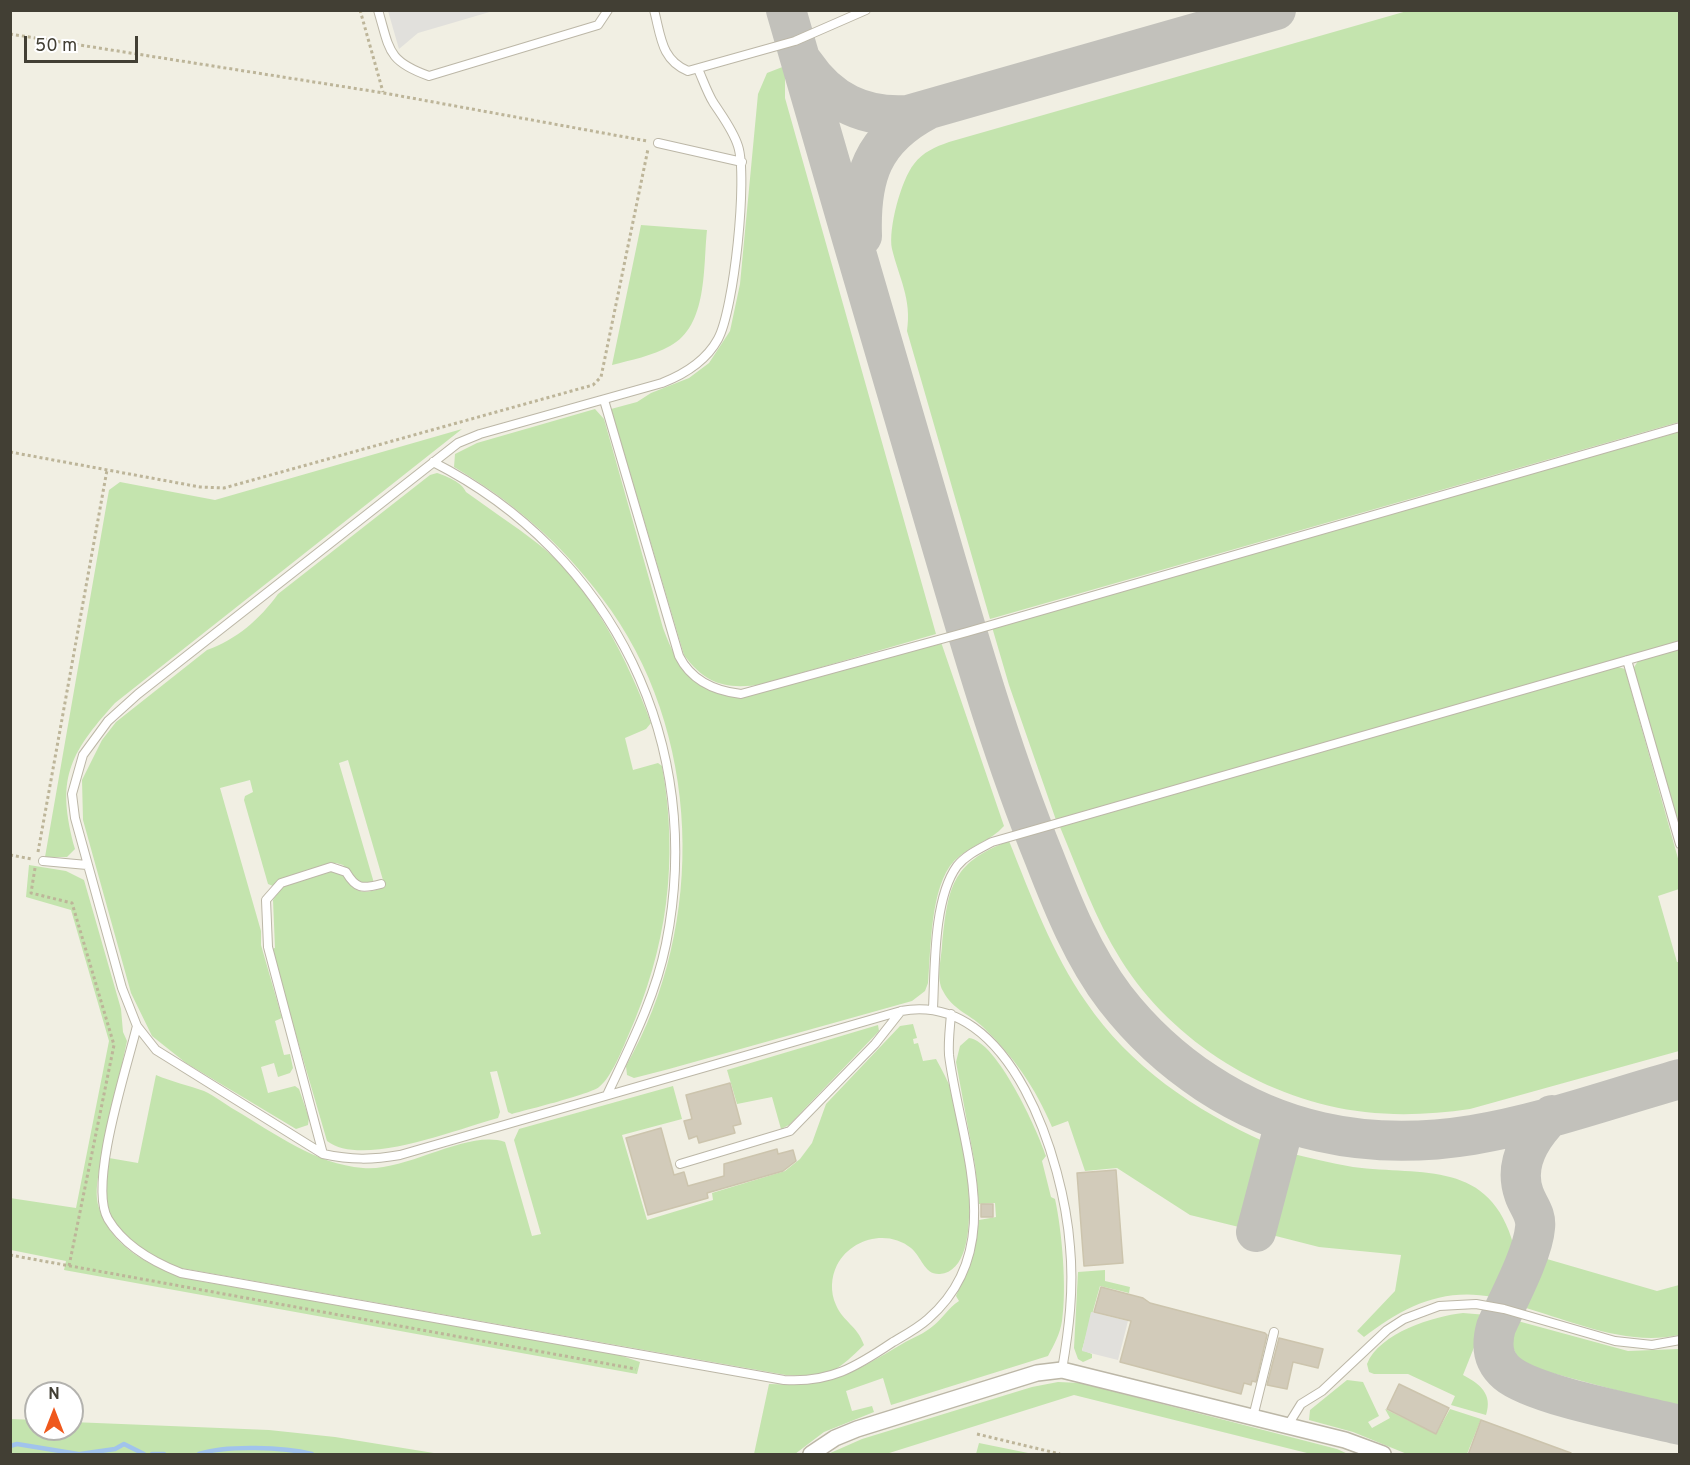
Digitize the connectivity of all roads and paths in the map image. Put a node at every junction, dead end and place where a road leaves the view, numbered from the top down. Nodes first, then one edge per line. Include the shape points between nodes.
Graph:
1 (360, 10) edge
2 (378, 10) edge
3 (608, 10) edge
4 (654, 10) edge
5 (866, 10) edge
6 (10, 34) edge
7 (698, 69) junction
8 (384, 93) junction
9 (658, 143) dead end
10 (742, 162) junction
11 (604, 400) junction
12 (1680, 427) edge
13 (10, 452) edge
14 (433, 462) junction
15 (1680, 645) edge
16 (1627, 660) junction
17 (1680, 844) edge
18 (10, 855) edge
19 (43, 861) joint
20 (87, 865) junction
21 (381, 884) dead end
22 (933, 1009) junction
23 (901, 1011) junction
24 (951, 1014) junction
25 (137, 1026) junction
26 (607, 1095) junction
27 (323, 1154) junction
28 (680, 1164) dead end
29 (10, 1255) edge
30 (1274, 1332) dead end
31 (1680, 1340) edge
32 (636, 1369) dead end
33 (1062, 1370) junction
34 (1253, 1416) junction
35 (1288, 1425) junction
36 (977, 1434) dead end
37 (1359, 1450) edge
38 (811, 1455) edge
39 (1060, 1455) edge
40 (1383, 1455) edge

1 - 8 path
2 - 3 lane via 391,55 408,68 429,76 598,25
4 - 7 lane via 668,58 688,71
5 - 7 lane via 795,41
6 - 8 path
7 - 10 lane via 731,130
8 - 13 path via 650,142 602,377 592,385 224,488
9 - 10 lane
10 - 11 lane via 730,303 717,341 699,363 677,377
11 - 12 lane via 679,656 698,679 725,692 741,694
11 - 14 lane via 480,434 458,443
14 - 20 lane via 108,721 83,755 72,794
14 - 26 lane via 510,511 575,574 631,658 657,725 671,779 676,826 674,902 657,981 634,1041
15 - 16 lane
16 - 17 lane
16 - 22 lane via 992,842 972,852 959,864 944,893
18 - 19 path
19 - 20 lane
20 - 25 lane via 122,988
21 - 27 lane via 362,889 354,885 346,872 331,867 281,883 266,900 268,947
22 - 23 lane
22 - 24 lane
23 - 26 lane
23 - 28 lane via 875,1044 790,1131
24 - 25 lane via 949,1054 972,1172 974,1219 965,1265 955,1288 928,1319 843,1373 806,1381 181,1273 157,1263 124,1238 108,1219 101,1189
24 - 33 lane via 995,1048 1014,1073 1033,1104 1058,1168 1068,1221 1072,1278
25 - 27 lane via 156,1050
26 - 27 lane via 370,1161
29 - 32 path
30 - 34 lane
31 - 35 lane via 1652,1345 1615,1341 1503,1309 1476,1304 1440,1306 1404,1318 1387,1330 1327,1387 1300,1404
33 - 34 street
33 - 38 street via 1036,1373 856,1429
34 - 35 street
35 - 37 street
36 - 39 path
37 - 40 street

